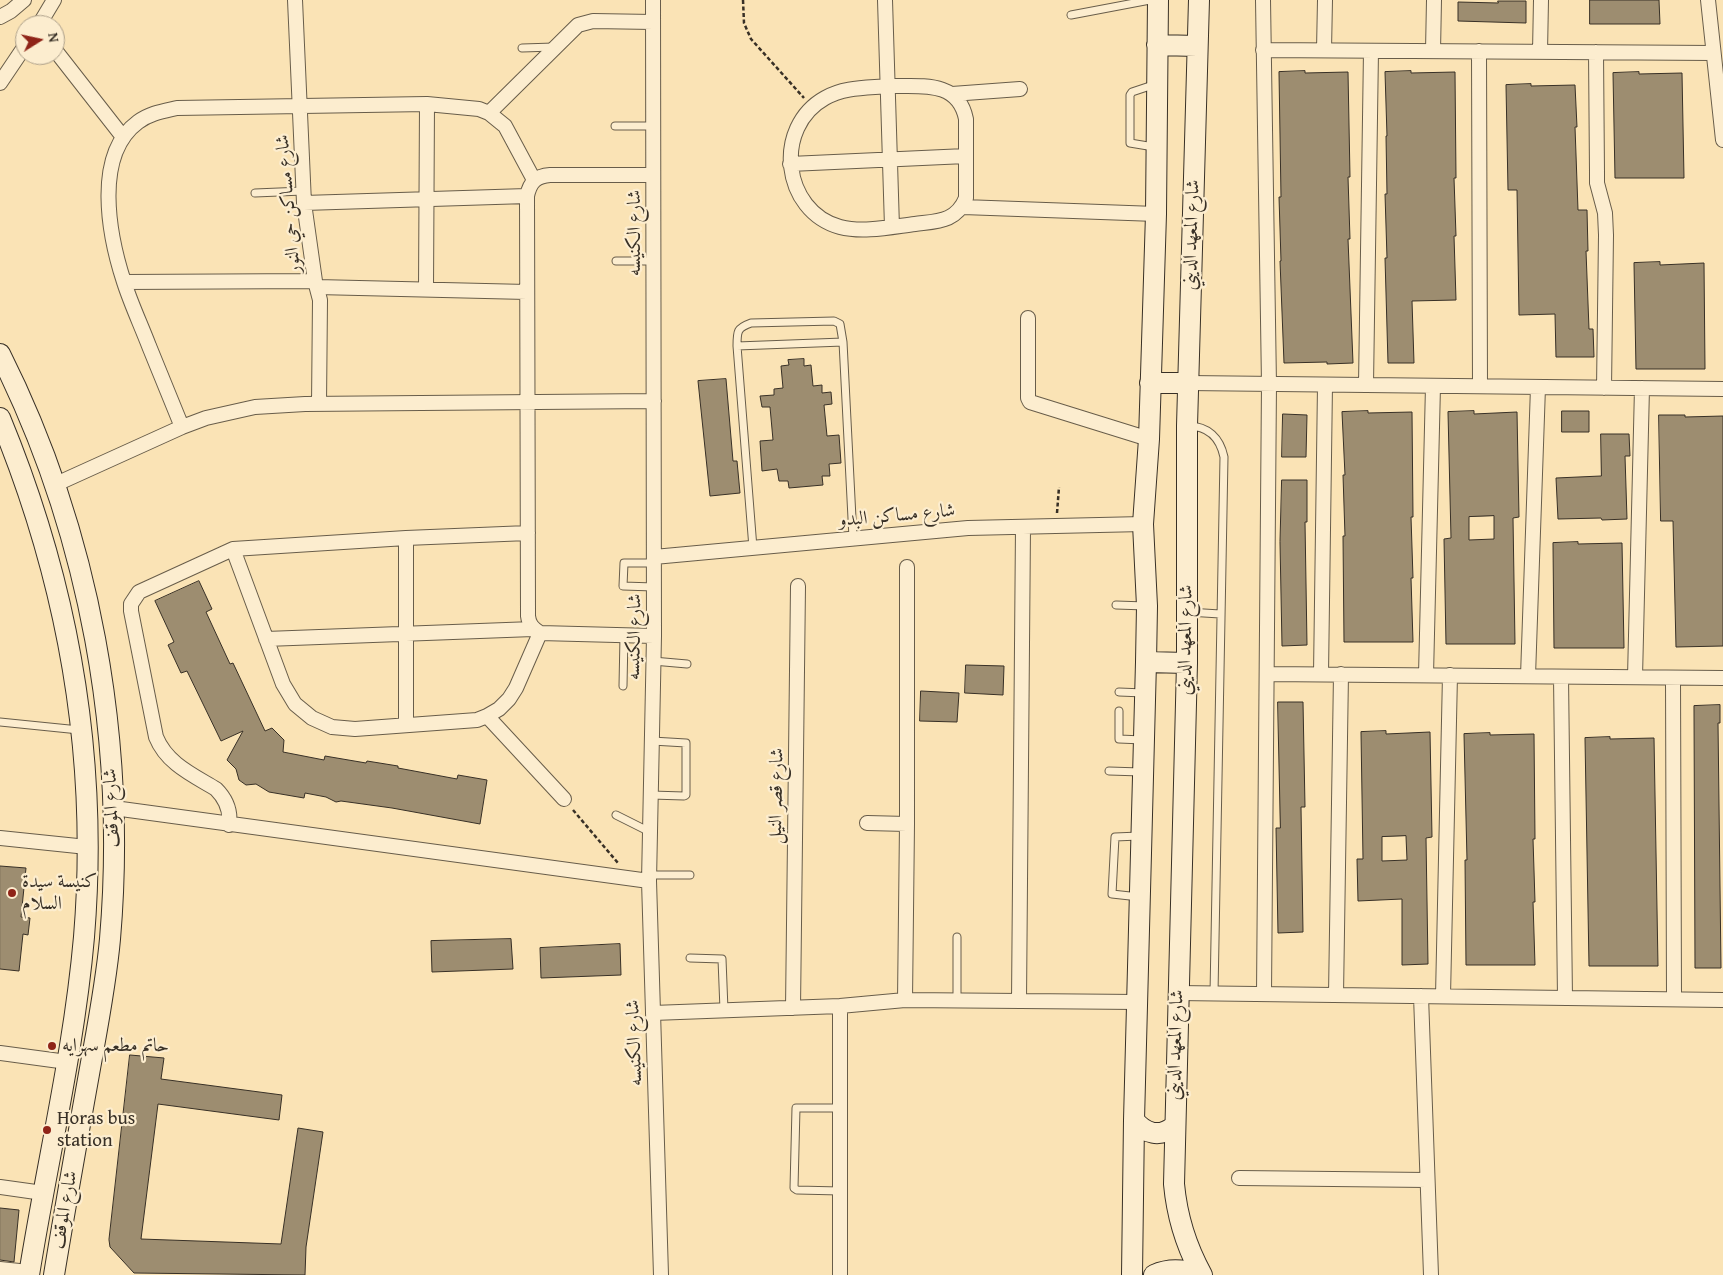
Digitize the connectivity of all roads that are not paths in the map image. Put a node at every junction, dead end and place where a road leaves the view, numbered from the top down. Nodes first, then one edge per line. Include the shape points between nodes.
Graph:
1 (24, 0) edge
2 (54, 0) edge
3 (295, 0) edge
4 (653, 0) edge
5 (885, 0) edge
6 (1150, 0) edge
7 (1158, 0) edge
8 (1199, 0) edge
9 (1263, 0) edge
10 (1325, 0) edge
11 (1434, 0) edge
12 (1541, 0) edge
13 (1708, 0) edge
14 (1071, 14) dead end
15 (45, 15) edge
16 (0, 17) edge
17 (653, 22) junction
18 (1157, 45) junction
19 (1197, 46) junction
20 (555, 47) junction
21 (522, 48) dead end
22 (1263, 50) junction
23 (1324, 50) junction
24 (1371, 51) junction
25 (1433, 51) junction
26 (1479, 52) junction
27 (1540, 52) junction
28 (1596, 52) junction
29 (1712, 53) junction
30 (15, 61) edge
31 (65, 63) edge
32 (0, 83) edge
33 (1156, 84) junction
34 (888, 86) junction
35 (1020, 89) dead end
36 (952, 94) junction
37 (427, 104) junction
38 (300, 106) junction
39 (489, 113) junction
40 (615, 126) dead end
41 (653, 126) junction
42 (123, 137) junction
43 (1723, 140) edge
44 (1156, 147) junction
45 (966, 156) junction
46 (889, 160) junction
47 (790, 164) junction
48 (653, 175) junction
49 (534, 180) junction
50 (255, 193) dead end
51 (527, 196) junction
52 (304, 197) junction
53 (426, 199) junction
54 (963, 206) junction
55 (1156, 214) junction
56 (892, 227) junction
57 (616, 261) dead end
58 (653, 261) junction
59 (124, 282) junction
60 (316, 284) junction
61 (426, 289) junction
62 (528, 292) junction
63 (1028, 318) dead end
64 (843, 342) junction
65 (737, 346) junction
66 (0, 354) edge
67 (1150, 383) junction
68 (1188, 383) junction
69 (1269, 384) junction
70 (1325, 385) junction
71 (1366, 385) junction
72 (1433, 386) junction
73 (1480, 386) junction
74 (1538, 387) junction
75 (1604, 388) junction
76 (1642, 388) junction
77 (1723, 389) edge
78 (654, 401) junction
79 (528, 402) junction
80 (319, 404) junction
81 (1188, 426) junction
82 (2, 427) edge
83 (182, 427) junction
84 (1149, 439) junction
85 (54, 484) junction
86 (1143, 524) junction
87 (1023, 527) junction
88 (528, 533) junction
89 (406, 538) junction
90 (852, 538) junction
91 (753, 548) junction
92 (233, 549) junction
93 (654, 560) junction
94 (907, 566) dead end
95 (798, 586) dead end
96 (654, 587) junction
97 (1116, 606) dead end
98 (1147, 606) junction
99 (1187, 612) junction
100 (1220, 614) junction
101 (536, 631) junction
102 (406, 634) junction
103 (624, 636) junction
104 (654, 636) junction
105 (266, 639) junction
106 (653, 661) junction
107 (1146, 662) junction
108 (1187, 663) junction
109 (687, 664) dead end
110 (1267, 674) junction
111 (1321, 674) junction
112 (1341, 674) junction
113 (1426, 675) junction
114 (1450, 675) junction
115 (1528, 676) junction
116 (1561, 677) junction
117 (1635, 677) junction
118 (1673, 678) junction
119 (1723, 678) edge
120 (623, 686) dead end
121 (1119, 692) dead end
122 (1146, 693) junction
123 (1119, 711) dead end
124 (487, 716) junction
125 (0, 722) edge
126 (406, 725) junction
127 (82, 730) junction
128 (1144, 740) junction
129 (652, 741) junction
130 (1109, 771) dead end
131 (1144, 772) junction
132 (651, 795) junction
133 (564, 799) road end
134 (114, 808) junction
135 (616, 815) dead end
136 (867, 822) dead end
137 (907, 824) junction
138 (229, 825) junction
139 (650, 832) junction
140 (1142, 836) junction
141 (0, 838) edge
142 (87, 847) junction
143 (690, 875) dead end
144 (649, 878) junction
145 (1140, 898) junction
146 (957, 937) dead end
147 (690, 958) dead end
148 (1178, 993) junction
149 (1214, 993) junction
150 (1264, 994) junction
151 (1336, 995) junction
152 (1421, 996) junction
153 (1443, 996) junction
154 (1565, 998) junction
155 (1674, 999) junction
156 (905, 1000) junction
157 (957, 1000) junction
158 (1723, 1000) edge
159 (1019, 1001) junction
160 (1137, 1002) junction
161 (840, 1006) junction
162 (793, 1008) junction
163 (724, 1010) junction
164 (653, 1012) junction
165 (0, 1053) edge
166 (67, 1062) junction
167 (840, 1108) junction
168 (1134, 1120) junction
169 (1174, 1126) junction
170 (1239, 1178) dead end
171 (1427, 1180) junction
172 (0, 1187) edge
173 (840, 1191) junction
174 (43, 1193) junction
175 (0, 1269) edge
176 (29, 1274) edge
177 (54, 1275) edge
178 (661, 1275) edge
179 (840, 1275) edge
180 (1132, 1275) edge
181 (1154, 1275) edge
182 (1196, 1275) edge
183 (1202, 1275) edge
184 (1431, 1275) edge

1 - 16 street
2 - 15 street
3 - 38 street, شارع مساكن حي النور
4 - 17 street, شارع الكنيسه
5 - 34 street
6 - 14 lane
7 - 18 street, شارع المعهد الديني
8 - 19 street, شارع المعهد الديني
9 - 22 street
10 - 23 street
11 - 25 street
12 - 27 street
13 - 29 street
17 - 20 street via 586,22 572,30
17 - 41 street, شارع الكنيسه
18 - 19 street
18 - 33 street, شارع المعهد الديني
19 - 68 street, شارع المعهد الديني
20 - 21 lane
20 - 39 street
22 - 23 street
22 - 69 street
23 - 24 street
24 - 25 street
24 - 71 street
25 - 26 street
26 - 27 street
26 - 73 street
27 - 28 street
28 - 29 street
28 - 75 street via 1597,173 1606,223
29 - 43 street
30 - 32 street
31 - 42 street
33 - 44 street, شارع المعهد الديني
33 - 44 lane via 1130,95 1130,143
34 - 36 street via 933,87
34 - 46 street
34 - 47 street via 850,88 823,98 799,123 791,143
35 - 36 street
36 - 45 street via 964,110
37 - 38 street
37 - 39 street via 469,107
37 - 53 street
38 - 42 street via 177,108 150,115
38 - 52 street, شارع مساكن حي النور
39 - 49 street via 508,130
40 - 41 lane
41 - 48 street, شارع الكنيسه
42 - 59 street via 112,160 109,186 111,227
44 - 55 street, شارع المعهد الديني
45 - 46 street
45 - 54 street via 967,190
46 - 47 street
46 - 56 street
47 - 56 street via 800,196 823,220 855,230
48 - 49 street via 550,174
48 - 58 street, شارع الكنيسه
49 - 51 street
50 - 52 lane
51 - 53 street
51 - 62 street
52 - 53 street
52 - 60 street, شارع مساكن حي النور
53 - 61 street
54 - 55 street
54 - 56 street via 949,218
55 - 67 street, شارع المعهد الديني
57 - 58 lane
58 - 78 street, شارع الكنيسه
59 - 60 street
59 - 83 street
60 - 61 street
60 - 80 street, شارع مساكن حي النور via 320,300
61 - 62 street
62 - 79 street
63 - 84 street via 1030,402
64 - 65 lane
64 - 65 lane via 842,329 834,320 751,323 741,327 737,333
64 - 90 lane
65 - 91 lane
66 - 85 street, شارع الموقف
67 - 68 street
67 - 84 street, شارع المعهد الديني
68 - 69 street
68 - 81 street, شارع المعهد الديني
69 - 70 street
69 - 110 street
70 - 71 street
70 - 111 street
71 - 72 street
72 - 73 street
72 - 113 street
73 - 74 street
74 - 75 street
74 - 115 street
75 - 76 street
76 - 77 street
76 - 117 street
78 - 79 street
78 - 93 street, شارع الكنيسه
79 - 80 street
79 - 88 street
80 - 83 street via 255,407
81 - 99 street, شارع المعهد الديني
81 - 100 lane via 1209,431 1219,441 1224,457
82 - 127 street, شارع الموقف via 27,487 52,567 70,648
83 - 85 street
84 - 86 street, شارع المعهد الديني
85 - 134 street, شارع الموقف via 77,560 96,643 108,727
86 - 87 street, شارع مساكن البدو
86 - 98 street, شارع المعهد الديني
87 - 90 street, شارع مساكن البدو via 968,528
87 - 159 street
88 - 89 street
88 - 101 street via 528,616
89 - 92 street
89 - 102 street
90 - 91 street, شارع مساكن البدو
91 - 93 street, شارع مساكن البدو
92 - 105 street
92 - 138 street via 139,592 130,611 160,746 170,759 222,795 230,817
93 - 96 street, شارع الكنيسه
93 - 96 lane via 624,563 624,587
94 - 137 street
95 - 162 street, شارع قصر النيل
96 - 104 street, شارع الكنيسه
97 - 98 lane
98 - 107 street, شارع المعهد الديني
99 - 100 lane
99 - 108 street, شارع المعهد الديني
100 - 149 lane
101 - 102 street
101 - 103 street
101 - 124 street via 516,688 504,704
102 - 105 street
102 - 126 street
103 - 104 street
103 - 120 lane
104 - 106 street, شارع الكنيسه
105 - 126 street via 283,684 295,704 312,718 332,727 355,729
106 - 109 lane
106 - 129 street, شارع الكنيسه
107 - 108 street
107 - 122 street, شارع المعهد الديني
108 - 148 street, شارع المعهد الديني
110 - 111 street
110 - 150 street
111 - 112 street
112 - 113 street
112 - 151 street
113 - 114 street
114 - 115 street
114 - 153 street
115 - 116 street
116 - 117 street
116 - 154 street
117 - 118 street
118 - 119 street
118 - 155 street
121 - 122 lane
122 - 128 street, شارع المعهد الديني
123 - 128 lane via 1119,739
124 - 126 street via 466,722
124 - 133 street
125 - 127 lane
127 - 142 street, شارع الموقف
128 - 131 street, شارع المعهد الديني
129 - 132 street, شارع الكنيسه
129 - 132 lane via 686,743 686,795
130 - 131 lane
131 - 140 street, شارع المعهد الديني
132 - 139 street, شارع الكنيسه
134 - 138 street
134 - 177 street, شارع الموقف via 113,897 105,982
135 - 139 lane
136 - 137 street
137 - 156 street
138 - 144 street
139 - 144 street, شارع الكنيسه
140 - 145 street, شارع المعهد الديني
140 - 145 lane via 1115,837 1112,894
141 - 142 street
142 - 166 street, شارع الموقف via 84,937
143 - 144 lane
144 - 164 street, شارع الكنيسه
145 - 160 street, شارع المعهد الديني
146 - 157 lane
147 - 163 lane via 722,959
148 - 149 street
148 - 169 street, شارع المعهد الديني
149 - 150 street
150 - 151 street
151 - 152 street
152 - 153 street
152 - 171 street
153 - 154 street
154 - 155 street
155 - 158 street
156 - 157 street
156 - 161 street
157 - 159 street
159 - 160 street
160 - 168 street, شارع المعهد الديني
161 - 162 street
161 - 167 street
162 - 163 street
163 - 164 street
164 - 178 street, شارع الكنيسه
165 - 166 street
166 - 174 street, شارع الموقف
167 - 173 street
167 - 173 lane via 796,1108 794,1188
168 - 169 street via 1150,1133 1163,1133
168 - 180 street, شارع المعهد الديني
169 - 183 street, شارع المعهد الديني via 1176,1204 1186,1243
170 - 171 street
171 - 184 street
172 - 174 street
173 - 179 street
174 - 176 street, شارع الموقف
175 - 176 street
181 - 182 street via 1177,1271

